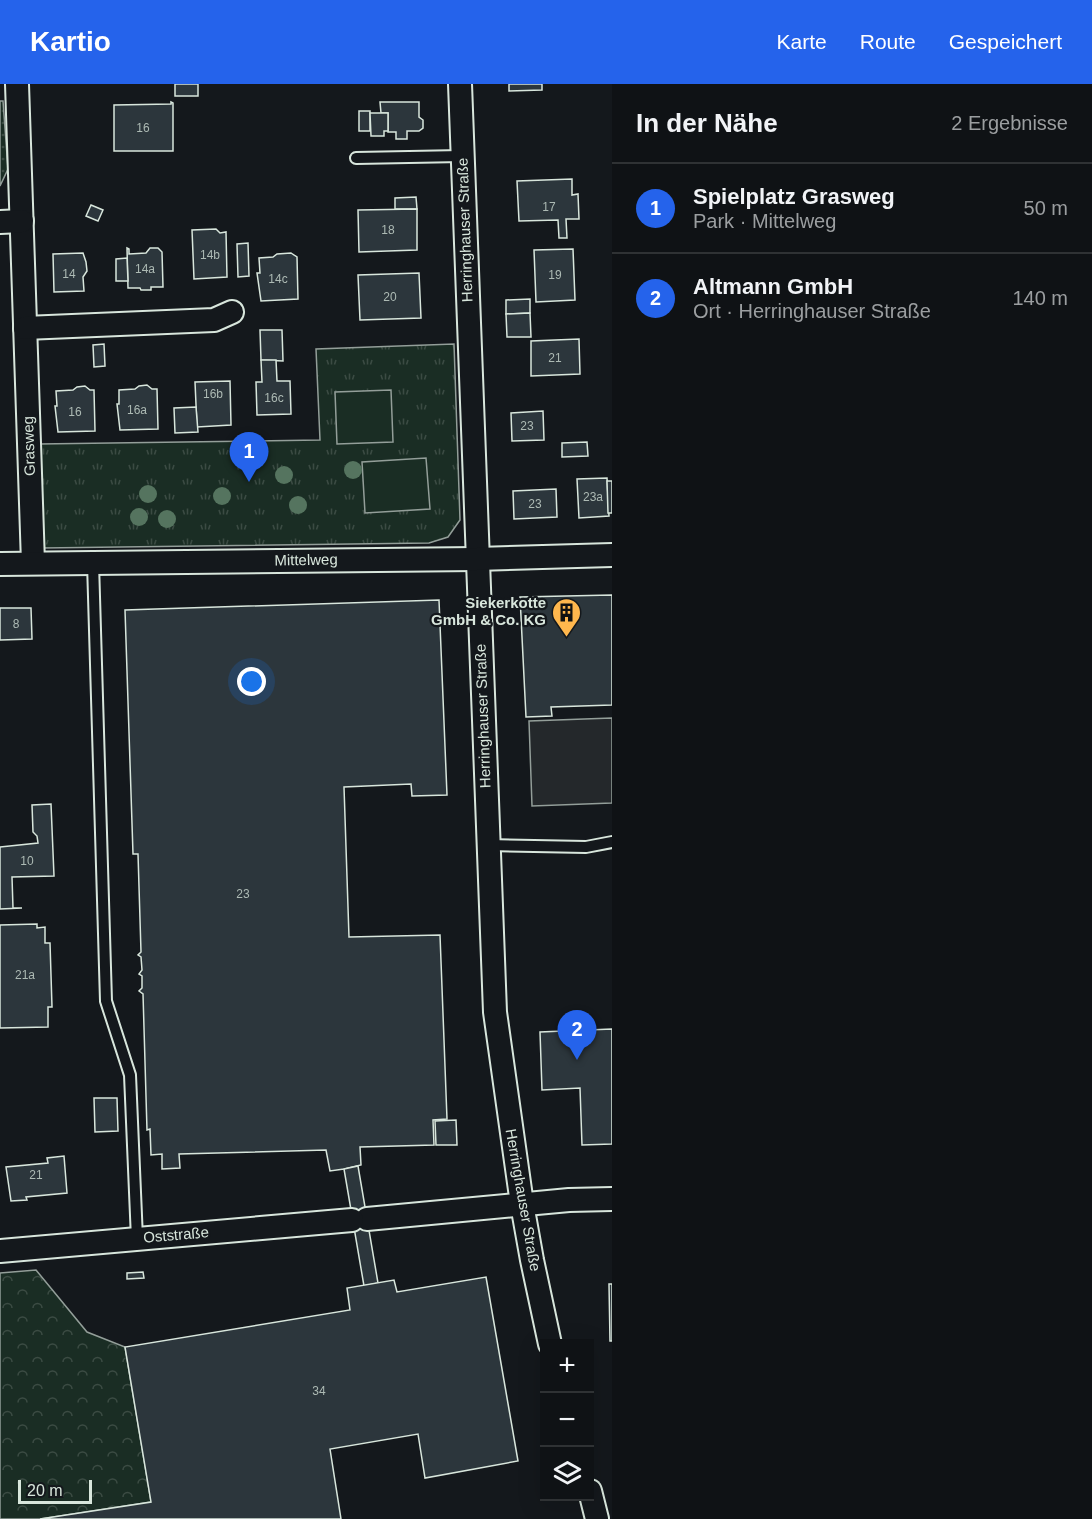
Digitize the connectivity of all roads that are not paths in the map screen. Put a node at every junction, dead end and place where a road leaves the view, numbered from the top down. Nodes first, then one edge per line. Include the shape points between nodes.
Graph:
1 (17, 84) edge
2 (460, 84) edge
3 (462, 156) junction
4 (356, 158) dead end
5 (11, 221) edge
6 (232, 312) dead end
7 (25, 328) junction
8 (612, 555) edge
9 (477, 559) junction
10 (33, 563) junction
11 (93, 563) junction
12 (0, 564) edge
13 (612, 842) edge
14 (488, 845) junction
15 (612, 1199) edge
16 (522, 1204) junction
17 (137, 1239) junction
18 (0, 1251) edge
19 (549, 1339) edge
20 (592, 1501) edge
21 (597, 1519) edge

1 - 5 street, Grasweg
2 - 3 street, Herringhauser Straße
3 - 4 lane
3 - 9 street, Herringhauser Straße
5 - 7 street, Grasweg
6 - 7 street via 214,320
7 - 10 street, Grasweg
8 - 9 street, Mittelweg
9 - 11 street, Mittelweg
9 - 14 street, Herringhauser Straße
10 - 11 street, Mittelweg
10 - 12 street, Mittelweg
11 - 17 lane via 106,1001 130,1075
13 - 14 lane via 586,846
14 - 16 street, Herringhauser Straße via 495,1012
15 - 16 street, Oststraße
16 - 17 street, Oststraße
16 - 19 street, Herringhauser Straße
17 - 18 street, Oststraße
20 - 21 street

